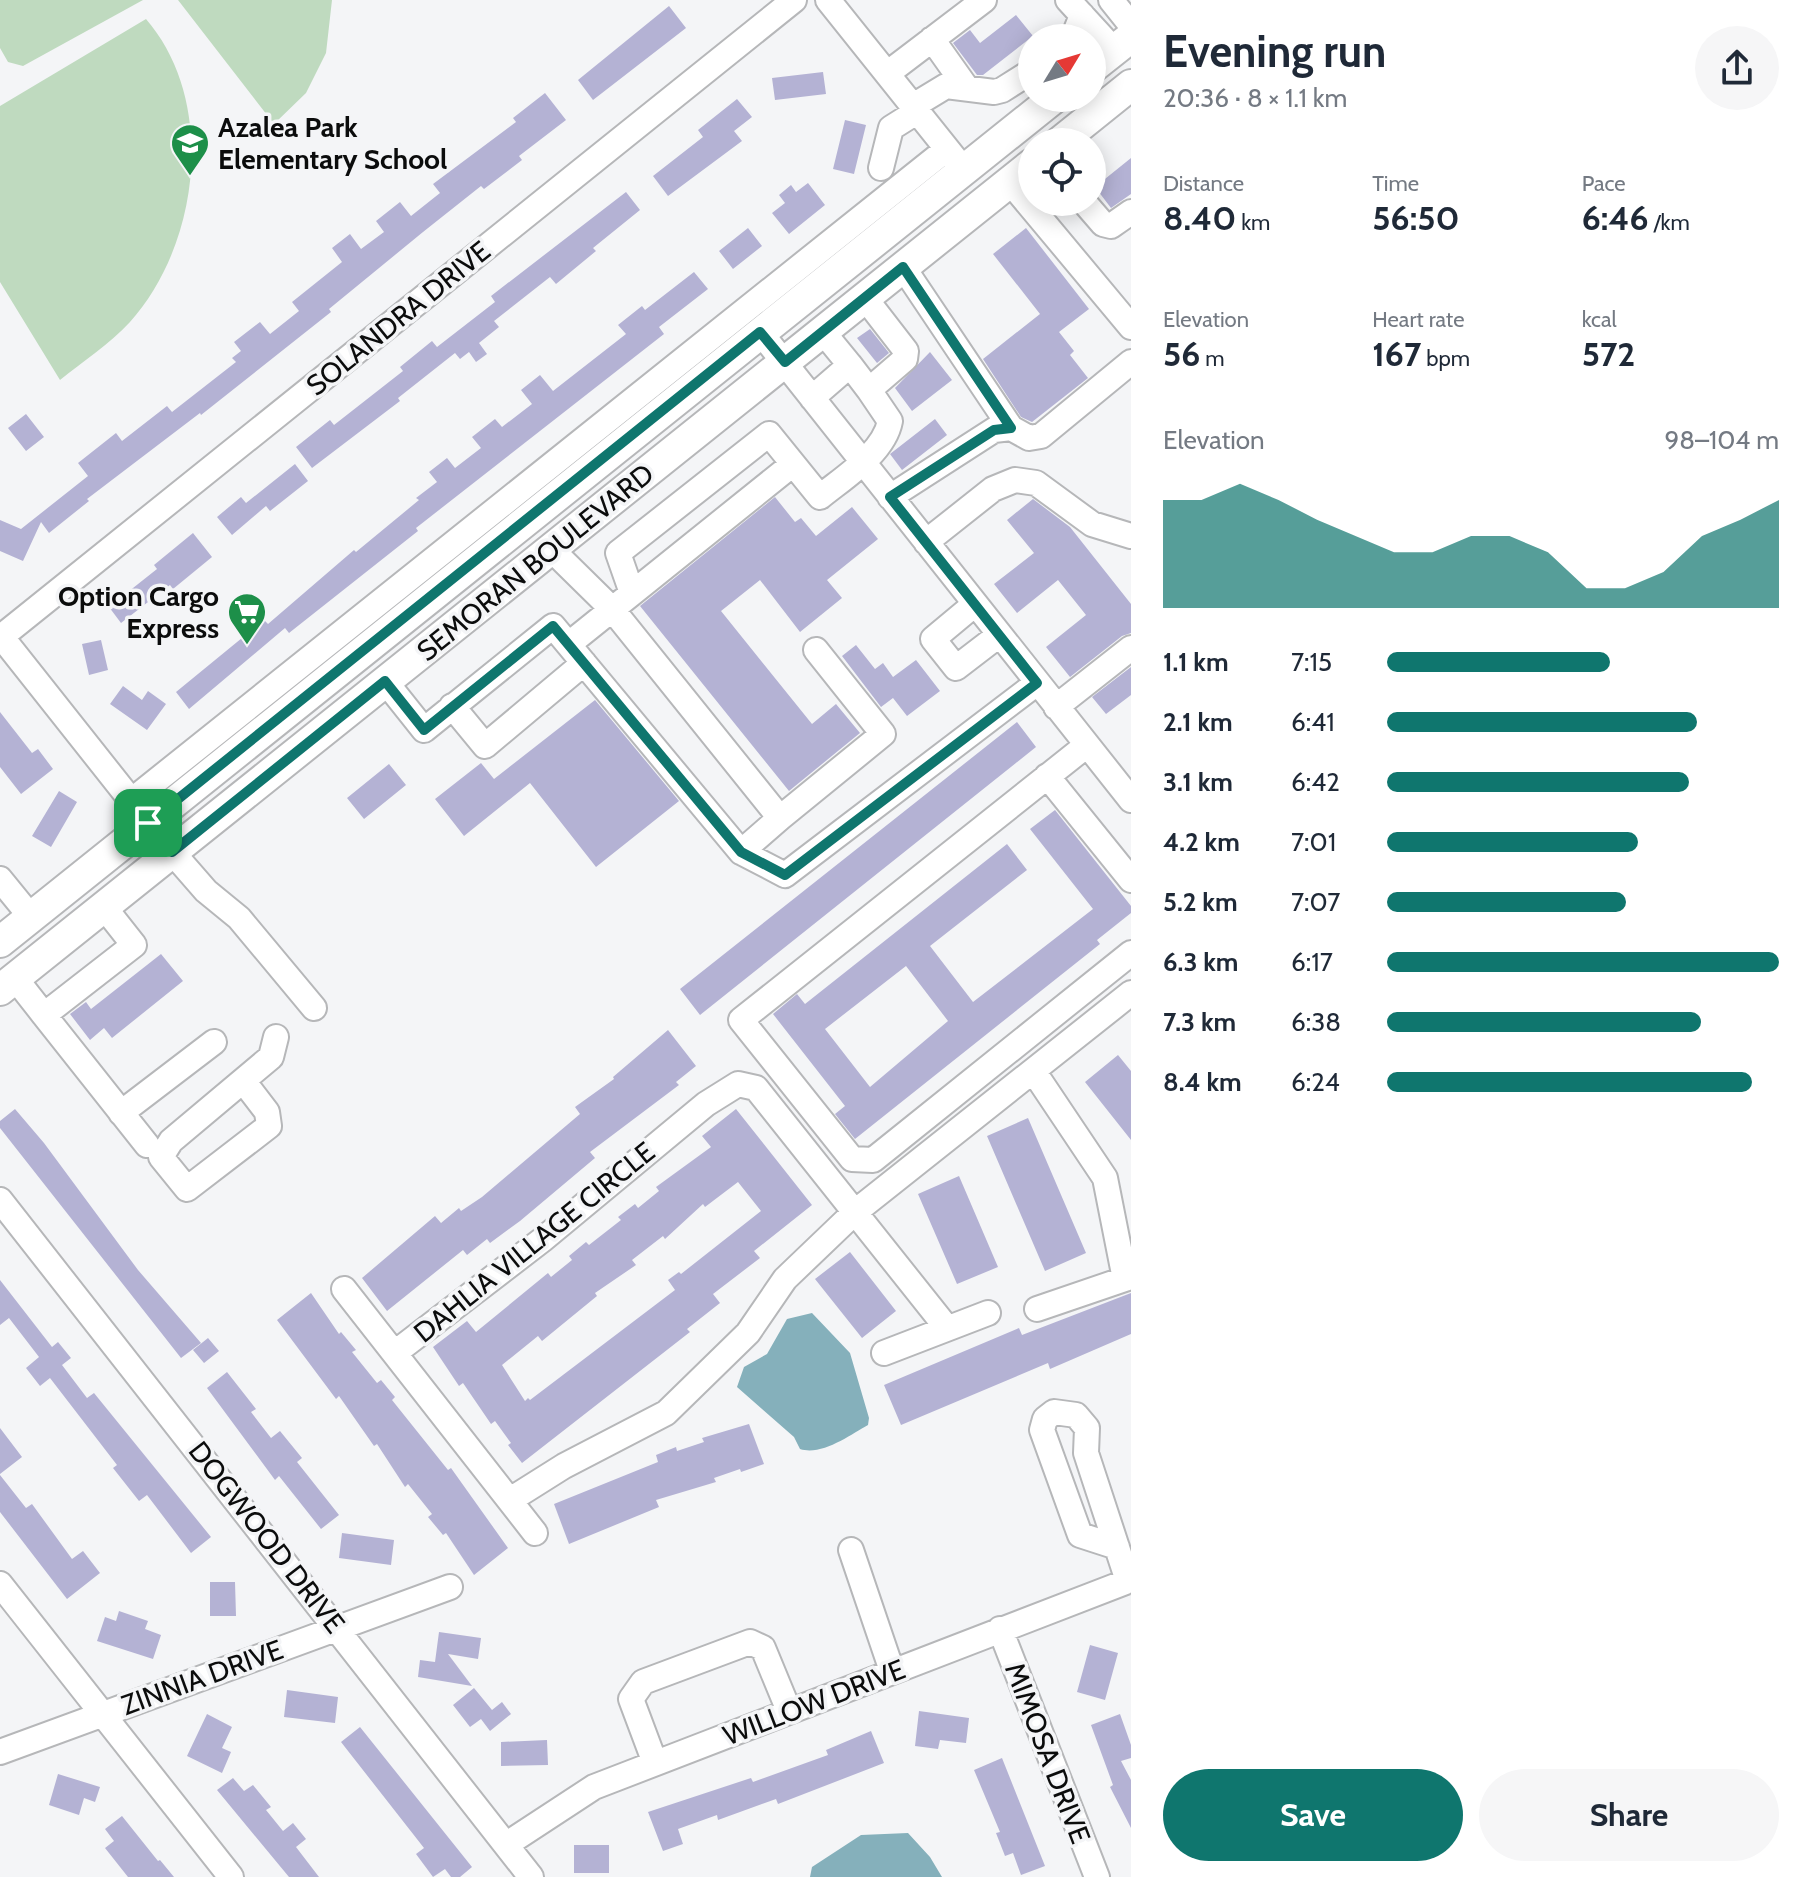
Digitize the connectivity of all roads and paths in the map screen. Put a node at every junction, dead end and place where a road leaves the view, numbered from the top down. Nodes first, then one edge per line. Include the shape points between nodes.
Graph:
1 (794, 0) edge
2 (828, 0) edge
3 (984, 0) edge
4 (1111, 0) edge
5 (1075, 7) edge
6 (1131, 25) edge
7 (932, 39) junction
8 (1112, 52) edge
9 (888, 73) junction
10 (1018, 81) edge
11 (1131, 85) edge
12 (966, 87) junction
13 (916, 108) junction
14 (1032, 112) edge
15 (1084, 128) edge
16 (956, 159) junction
17 (881, 168) dead end
18 (1018, 176) edge
19 (1131, 212) edge
20 (1038, 216) edge
21 (1096, 216) edge
22 (911, 279) junction
23 (865, 298) junction
24 (1131, 327) edge
25 (760, 332) junction
26 (823, 332) junction
27 (785, 362) junction
28 (1131, 362) edge
29 (850, 365) junction
30 (869, 390) junction
31 (812, 398) junction
32 (1011, 428) junction
33 (863, 462) junction
34 (793, 464) junction
35 (890, 497) junction
36 (1131, 536) edge
37 (926, 542) junction
38 (551, 549) junction
39 (632, 593) junction
40 (975, 604) junction
41 (612, 609) junction
42 (999, 635) junction
43 (1, 636) edge
44 (1131, 648) edge
45 (816, 650) dead end
46 (576, 654) junction
47 (385, 681) junction
48 (1037, 683) junction
49 (452, 706) junction
50 (1056, 707) junction
51 (1087, 745) junction
52 (1047, 776) junction
53 (1131, 800) edge
54 (140, 812) junction
55 (780, 818) junction
56 (172, 852) junction
57 (741, 852) junction
58 (0, 879) edge
59 (1131, 880) edge
60 (104, 907) junction
61 (31, 917) junction
62 (0, 942) edge
63 (1131, 953) edge
64 (8, 984) edge
65 (1131, 993) edge
66 (314, 1008) dead end
67 (44, 1015) junction
68 (276, 1037) dead end
69 (214, 1042) dead end
70 (1034, 1072) junction
71 (244, 1082) junction
72 (121, 1113) junction
73 (147, 1145) dead end
74 (0, 1200) edge
75 (855, 1212) junction
76 (344, 1289) dead end
77 (1037, 1309) dead end
78 (988, 1313) dead end
79 (947, 1328) junction
80 (396, 1352) junction
81 (884, 1353) dead end
82 (510, 1500) junction
83 (535, 1533) dead end
84 (1117, 1547) junction
85 (851, 1550) dead end
86 (1130, 1580) edge
87 (0, 1584) edge
88 (450, 1587) dead end
89 (338, 1627) junction
90 (1000, 1629) junction
91 (892, 1671) junction
92 (789, 1711) junction
93 (103, 1713) junction
94 (0, 1752) edge
95 (655, 1763) junction
96 (507, 1844) junction
97 (231, 1877) edge
98 (531, 1877) edge
99 (1097, 1877) edge

1 - 43 street, SOLANDRA DRIVE
2 - 9 street
3 - 7 street
4 - 6 street
5 - 8 street
7 - 9 street
7 - 12 street
9 - 13 street
10 - 12 street via 994,92
11 - 15 main road
12 - 13 street via 946,86
13 - 16 street
13 - 17 street via 891,128
14 - 16 main road, SEMORAN BOULEVARD
16 - 25 main road, SEMORAN BOULEVARD
16 - 54 street
18 - 22 main road, SEMORAN BOULEVARD
19 - 21 street via 1111,226
20 - 24 street
22 - 23 main road, SEMORAN BOULEVARD
22 - 32 street
23 - 26 main road, SEMORAN BOULEVARD
23 - 30 street via 906,351 905,359
25 - 27 street
25 - 54 main road, SEMORAN BOULEVARD
26 - 27 main road, SEMORAN BOULEVARD
26 - 29 street
27 - 31 street
27 - 38 main road, SEMORAN BOULEVARD
28 - 32 street via 1041,436 1029,438
29 - 30 street
29 - 31 street
30 - 33 street via 890,421
31 - 33 street
32 - 35 street via 994,430
33 - 34 street via 820,497
33 - 35 street
34 - 39 street
34 - 39 street via 769,434 618,553
35 - 37 street
36 - 37 street via 1092,524 1036,483 1015,480 993,489
37 - 40 street
38 - 41 street
38 - 47 main road, SEMORAN BOULEVARD
39 - 41 street
40 - 42 street
40 - 42 street via 933,639 956,668
41 - 46 street
41 - 55 street
42 - 48 street
43 - 54 street
44 - 50 street
45 - 55 street via 883,734
46 - 49 street via 553,626
46 - 49 street via 485,746
46 - 57 street
47 - 49 street via 424,730
47 - 56 main road, SEMORAN BOULEVARD
48 - 50 street
48 - 57 street via 785,875
50 - 51 street
51 - 52 street
51 - 53 street
52 - 59 street
52 - 63 street via 741,1020 852,1159 873,1160
54 - 56 street
54 - 61 main road, SEMORAN BOULEVARD
55 - 57 street
56 - 60 main road, SEMORAN BOULEVARD
56 - 66 street via 239,918
58 - 61 street
60 - 64 main road, SEMORAN BOULEVARD
60 - 67 street via 134,945
61 - 62 main road, SEMORAN BOULEVARD
64 - 67 street
65 - 70 street
67 - 72 street
68 - 71 street via 271,1057
69 - 72 street
70 - 75 street
70 - 77 street via 1105,1178 1125,1279
71 - 71 street via 171,1141 161,1157 187,1189 269,1126 267,1112
72 - 73 street
74 - 89 street, DOGWOOD DRIVE
75 - 79 street
75 - 80 street, DAHLIA VILLAGE CIRCLE via 756,1088 738,1084
75 - 82 street via 785,1279 748,1333 666,1413
76 - 80 street
78 - 79 street
79 - 81 street
80 - 82 street, DAHLIA VILLAGE CIRCLE
82 - 83 street, DAHLIA VILLAGE CIRCLE
84 - 84 street via 1086,1453 1087,1428 1076,1415 1054,1412 1042,1430 1080,1535
84 - 86 street
85 - 91 street
86 - 90 street, WILLOW DRIVE
87 - 93 street
88 - 89 street, ZINNIA DRIVE
89 - 93 street, ZINNIA DRIVE
89 - 96 street, DOGWOOD DRIVE
90 - 91 street, WILLOW DRIVE
90 - 99 street, MIMOSA DRIVE
91 - 92 street, WILLOW DRIVE
92 - 95 street, WILLOW DRIVE
92 - 95 street via 763,1648 750,1642 643,1682 631,1699
93 - 94 street, ZINNIA DRIVE
93 - 97 street
95 - 96 street, WILLOW DRIVE via 594,1787
96 - 98 street, DOGWOOD DRIVE

